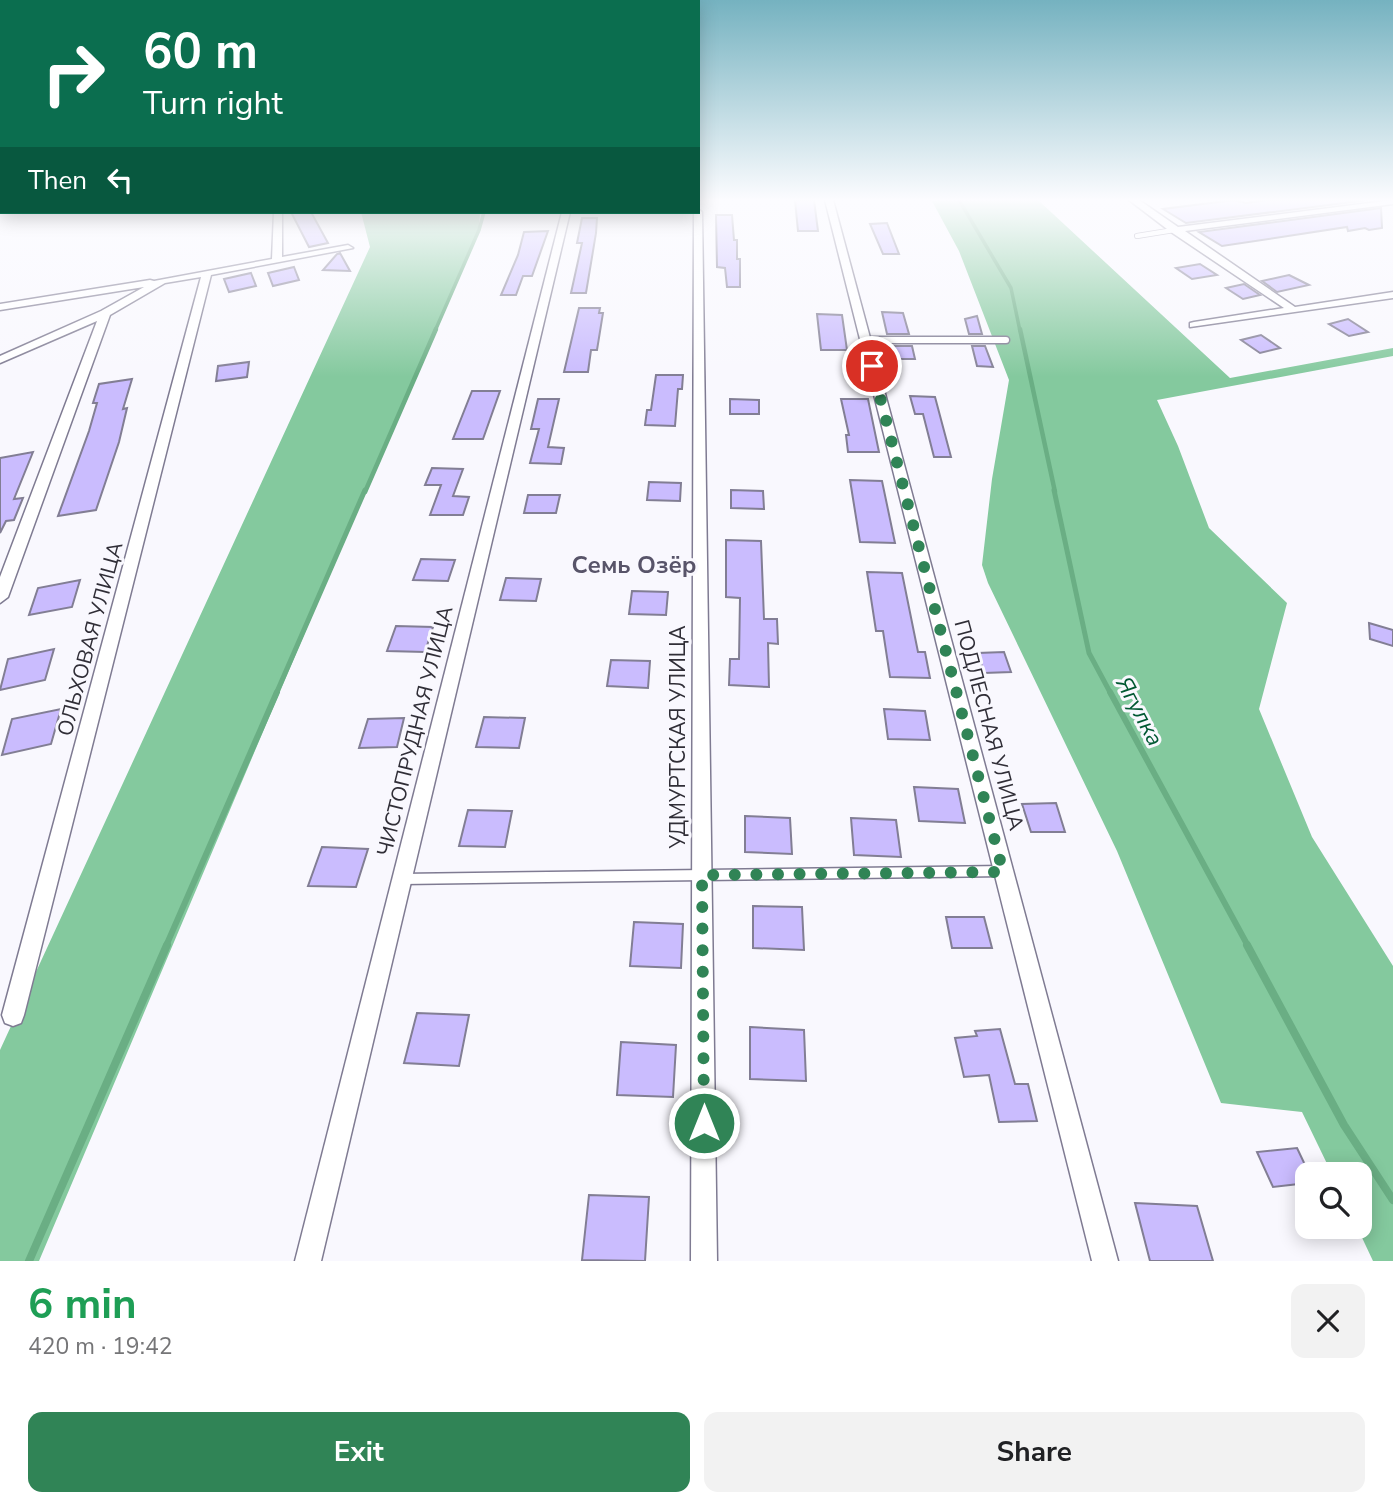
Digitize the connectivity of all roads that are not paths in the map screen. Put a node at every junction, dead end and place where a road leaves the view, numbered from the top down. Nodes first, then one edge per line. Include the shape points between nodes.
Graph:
1 (284, 259) edge
2 (554, 259) edge
3 (698, 259) edge
4 (844, 259) edge
5 (1217, 259) edge
6 (277, 260) joint
7 (208, 273) junction
8 (162, 281) junction
9 (1393, 295) edge
10 (0, 307) edge
11 (1295, 312) junction
12 (105, 313) junction
13 (1194, 326) dead end
14 (865, 340) junction
15 (1006, 340) dead end
16 (0, 360) edge
17 (0, 597) edge
18 (1003, 872) junction
19 (702, 875) junction
20 (402, 879) junction
21 (13, 1015) dead end
22 (308, 1261) edge
23 (704, 1261) edge
24 (1105, 1261) edge

1 - 6 street
2 - 20 street, ЧИСТОПРУДНАЯ УЛИЦА
3 - 19 street, УДМУРТСКАЯ УЛИЦА
4 - 14 street, ПОДЛЕСНАЯ УЛИЦА
5 - 11 street
6 - 7 street
7 - 8 street
7 - 21 street, ОЛЬХОВАЯ УЛИЦА
8 - 10 street
8 - 12 street
9 - 11 street
11 - 13 street
12 - 16 street
12 - 17 street
14 - 15 lane
14 - 18 street, ПОДЛЕСНАЯ УЛИЦА
18 - 19 lane
18 - 24 street, ПОДЛЕСНАЯ УЛИЦА
19 - 20 lane
19 - 23 street, УДМУРТСКАЯ УЛИЦА
20 - 22 street, ЧИСТОПРУДНАЯ УЛИЦА

